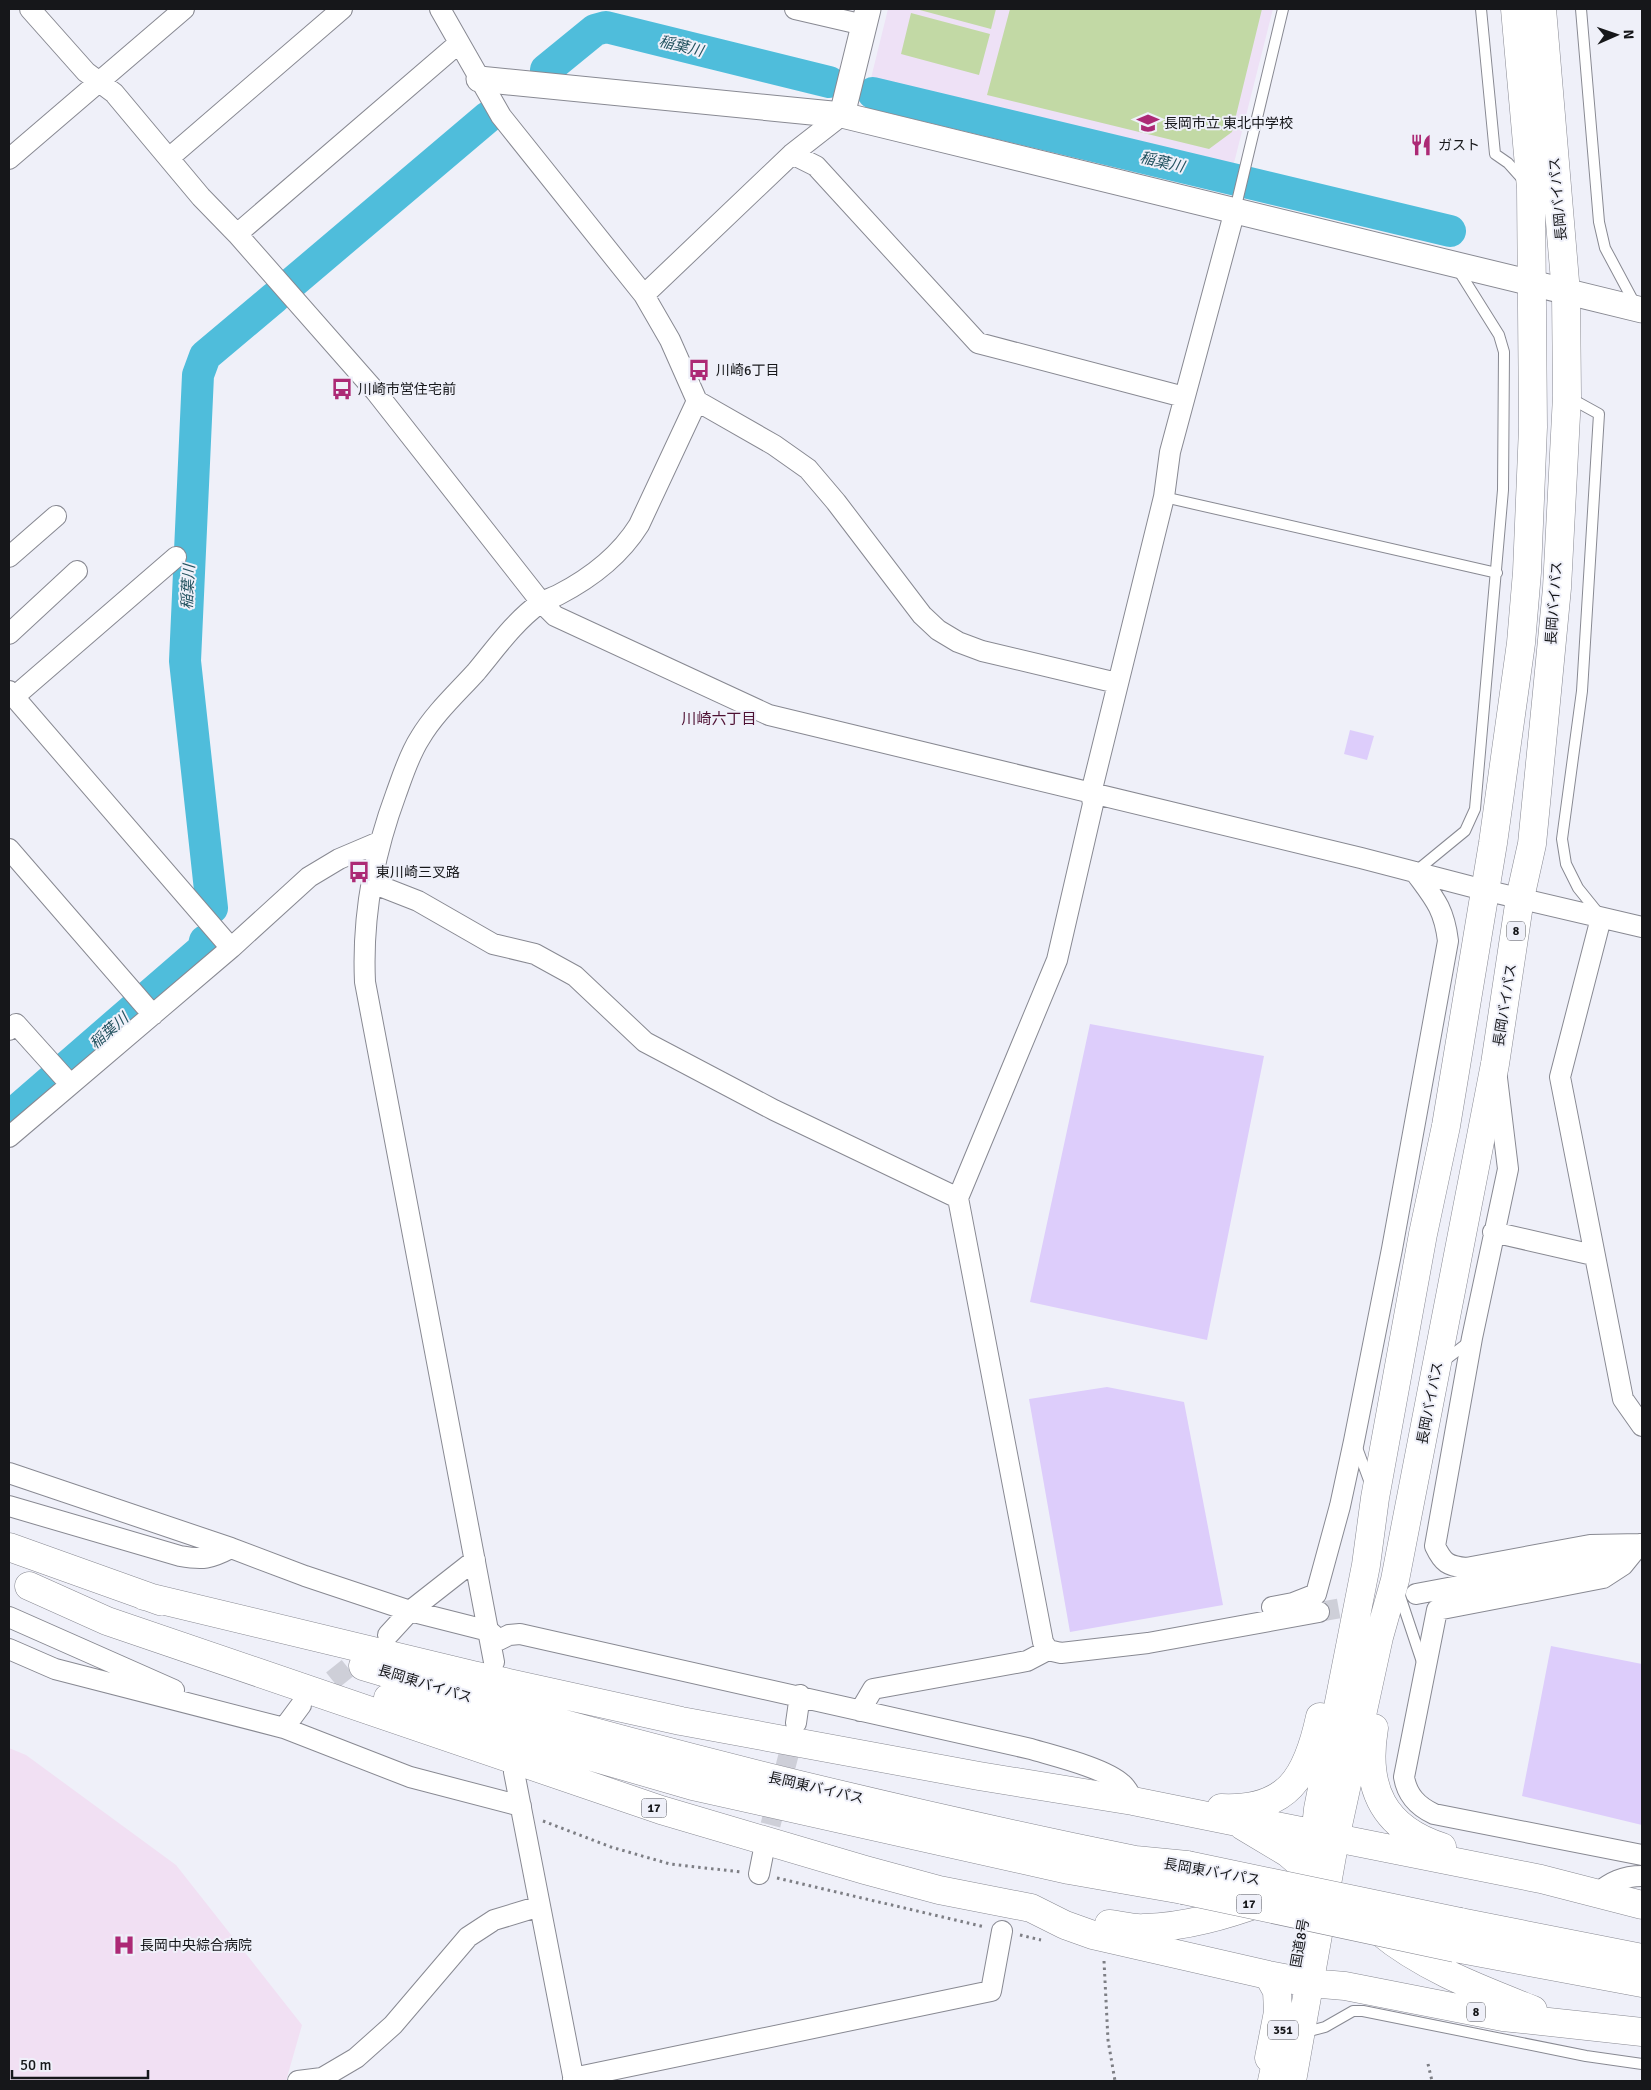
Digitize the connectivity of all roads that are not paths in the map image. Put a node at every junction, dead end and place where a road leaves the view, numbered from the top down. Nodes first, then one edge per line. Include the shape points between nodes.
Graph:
1 (30, 9) edge
2 (184, 9) edge
3 (342, 9) edge
4 (440, 9) edge
5 (795, 9) edge
6 (1284, 9) edge
7 (1481, 9) edge
8 (1514, 9) edge
9 (1542, 9) edge
10 (1581, 9) edge
11 (866, 17) edge
12 (459, 44) junction
13 (479, 79) junction
14 (98, 83) junction
15 (842, 115) junction
16 (792, 154) junction
17 (169, 158) junction
18 (9, 159) edge
19 (1531, 188) junction
20 (1235, 210) junction
21 (237, 234) junction
22 (1455, 265) junction
23 (1532, 284) junction
24 (1566, 293) junction
25 (644, 295) junction
26 (1640, 310) edge
27 (1567, 396) junction
28 (1184, 397) junction
29 (697, 401) junction
30 (1164, 497) junction
31 (56, 516) dead end
32 (9, 557) edge
33 (176, 557) dead end
34 (77, 571) dead end
35 (1497, 572) junction
36 (541, 602) junction
37 (9, 634) edge
38 (1117, 683) junction
39 (11, 694) edge
40 (1091, 793) junction
41 (379, 842) junction
42 (9, 849) edge
43 (1415, 872) junction
44 (372, 883) junction
45 (1484, 890) junction
46 (1520, 898) junction
47 (1601, 918) junction
48 (1642, 926) edge
49 (231, 948) junction
50 (153, 1015) junction
51 (11, 1023) edge
52 (1495, 1064) junction
53 (70, 1084) junction
54 (9, 1137) edge
55 (958, 1198) junction
56 (1493, 1232) junction
57 (1423, 1234) junction
58 (1392, 1249) junction
59 (1593, 1255) junction
60 (1472, 1338) junction
61 (1437, 1367) junction
62 (1642, 1426) edge
63 (1354, 1441) junction
64 (9, 1473) edge
65 (1375, 1498) junction
66 (9, 1506) edge
67 (1641, 1543) edge
68 (9, 1547) edge
69 (231, 1548) junction
70 (475, 1560) junction
71 (1366, 1565) junction
72 (19, 1582) edge
73 (1406, 1587) junction
74 (144, 1596) junction
75 (410, 1610) junction
76 (1319, 1612) tunnel mouth
77 (9, 1617) edge
78 (489, 1632) junction
79 (388, 1636) tunnel mouth
80 (9, 1649) edge
81 (1048, 1650) junction
82 (1097, 1650) junction
83 (494, 1662) dead end
84 (1424, 1667) junction
85 (800, 1695) junction
86 (301, 1705) tunnel mouth
87 (860, 1711) junction
88 (223, 1713) junction
89 (796, 1723) tunnel mouth
90 (284, 1728) junction
91 (514, 1772) dead end
92 (1132, 1801) junction
93 (521, 1806) junction
94 (1237, 1822) junction
95 (1325, 1836) junction
96 (1376, 1846) junction
97 (763, 1854) tunnel mouth
98 (1642, 1855) edge
99 (760, 1874) road end
100 (1642, 1876) edge
101 (1185, 1877) junction
102 (1541, 1879) junction
103 (1321, 1888) junction
104 (1596, 1894) junction
105 (540, 1906) junction
106 (1642, 1906) edge
107 (1031, 1908) junction
108 (1002, 1930) road end
109 (1458, 1935) junction
110 (1642, 1958) edge
111 (1291, 1979) junction
112 (1642, 1983) edge
113 (1565, 2023) junction
114 (1642, 2032) edge
115 (1301, 2033) junction
116 (1642, 2064) edge
117 (573, 2080) edge
118 (298, 2081) edge
119 (1264, 2081) edge
120 (1272, 2081) edge
121 (1292, 2081) edge

1 - 14 street
2 - 14 street
3 - 17 street
4 - 12 street
5 - 11 street
6 - 20 lane
7 - 19 lane via 1495,154
8 - 19 highway, 長岡バイパス / 8
9 - 24 highway, 長岡バイパス / 8
10 - 26 lane via 1599,222 1605,248
11 - 15 street
12 - 13 street
12 - 21 street
13 - 15 street
13 - 25 street via 501,116
14 - 17 street via 114,93
14 - 18 street
15 - 16 street
15 - 20 street
16 - 25 street
16 - 28 street via 816,166 978,343
17 - 21 street
19 - 23 highway, 長岡バイパス / 8
20 - 22 street
20 - 28 street
21 - 36 street via 376,392
22 - 23 street
22 - 35 lane via 1499,335 1504,352 1504,490
23 - 24 street
23 - 45 highway, 長岡バイパス / 8 via 1533,427 1527,572 1507,749
24 - 26 street
24 - 27 highway, 長岡バイパス / 8
25 - 29 street via 670,340
27 - 46 highway, 長岡バイパス / 8 via 1547,692 1532,844
27 - 47 lane via 1599,414 1582,691 1562,838 1566,864 1578,888
28 - 30 street via 1170,452
29 - 36 street via 629,541 599,570
29 - 38 street via 774,445 808,469 922,615 938,630 982,651
30 - 35 lane
30 - 38 street
31 - 32 street
33 - 39 street
34 - 37 street
35 - 43 lane via 1475,809 1465,831
36 - 40 street via 554,616 769,715
36 - 41 street via 504,636 439,710 420,738 407,762
38 - 40 street
39 - 49 street
40 - 43 street
40 - 55 street via 1092,804 1057,960
41 - 44 street
41 - 49 street via 339,859 309,877
42 - 50 street
43 - 45 street
43 - 58 street via 1446,919 1448,941
44 - 55 street via 418,901 493,944 536,954 575,976 645,1042 774,1110
44 - 70 street via 364,927 365,982
45 - 46 street
45 - 57 highway, 長岡バイパス / 8 via 1446,1126
46 - 47 street
46 - 52 highway, 長岡バイパス / 8
47 - 48 street
47 - 59 street via 1560,1076
49 - 50 street
50 - 53 street
51 - 53 street
52 - 56 street via 1508,1169
52 - 61 highway, 長岡バイパス / 8
53 - 54 street
55 - 81 street via 1043,1642
56 - 59 street
56 - 60 street
57 - 58 lane
57 - 65 highway, 長岡バイパス / 8
58 - 63 street
59 - 62 street via 1623,1399
60 - 61 lane
60 - 67 street via 1435,1546 1440,1556 1450,1566 1466,1568 1590,1546
61 - 73 highway, 長岡バイパス / 8
63 - 65 lane
63 - 82 street via 1316,1594 1293,1603 1153,1628
64 - 69 street
65 - 71 highway, 長岡バイパス / 8
66 - 69 street via 200,1560
67 - 73 street via 1593,1560
67 - 84 street via 1623,1564 1603,1578 1437,1610
68 - 74 highway, 長岡東バイパス / 17
69 - 75 street
70 - 75 street
70 - 78 street
71 - 92 highway via 1331,1666 1308,1761 1286,1792 1254,1806 1230,1809
71 - 95 highway, 長岡バイパス / 8
72 - 101 highway, 長岡東バイパス / 17 via 224,1649 693,1786 1069,1870
72 - 107 highway, 17 via 107,1621 661,1810 939,1890
73 - 84 lane
73 - 95 highway, 長岡バイパス / 8 via 1380,1637
73 - 102 highway via 1389,1643 1370,1749 1376,1790 1384,1808 1393,1821 1422,1841 1494,1858
74 - 92 highway, 17 via 627,1710 979,1776
74 - 101 highway, 長岡東バイパス / 17 via 467,1697 685,1758 1135,1860
75 - 78 street
75 - 79 street
76 - 82 street
77 - 88 street
78 - 83 street
78 - 85 street via 500,1640 520,1634
80 - 88 street via 55,1669
81 - 82 street via 1061,1654
81 - 87 street via 1027,1661 874,1689
84 - 98 street via 1404,1776 1406,1786 1420,1808 1434,1814
85 - 87 street
85 - 89 street
86 - 90 street
87 - 92 street via 1030,1749 1082,1765 1121,1783
88 - 90 street
90 - 93 street via 410,1776
91 - 93 street
92 - 94 highway, 17
93 - 105 street
94 - 95 highway, 17
94 - 103 highway via 1288,1853
95 - 96 highway
95 - 103 highway, 国道8号 / 8
96 - 102 highway
96 - 103 highway
97 - 99 street
100 - 104 street via 1627,1876 1608,1884
101 - 103 highway, 長岡東バイパス / 17, bridge
102 - 104 highway
103 - 107 highway via 1277,1897 1220,1917 1143,1928 1094,1922
103 - 109 highway, 長岡東バイパス, bridge
103 - 111 highway, 国道8号 / 8
103 - 113 highway via 1417,1957 1475,1988
104 - 106 highway
105 - 117 street
105 - 118 street via 494,1920 468,1937 393,2025 356,2058 322,2078
107 - 111 highway, 17 via 1093,1935
108 - 117 street via 991,1991
109 - 110 highway, 長岡東バイパス
109 - 112 highway, 長岡東バイパス
111 - 113 highway, 8 via 1345,1986 1503,2017
111 - 115 highway, 351
111 - 119 highway via 1277,1991 1278,2012
111 - 120 highway, 351
113 - 114 highway, 8
115 - 116 lane via 1325,2027 1354,2011 1363,2011 1586,2056
115 - 121 highway, 351

